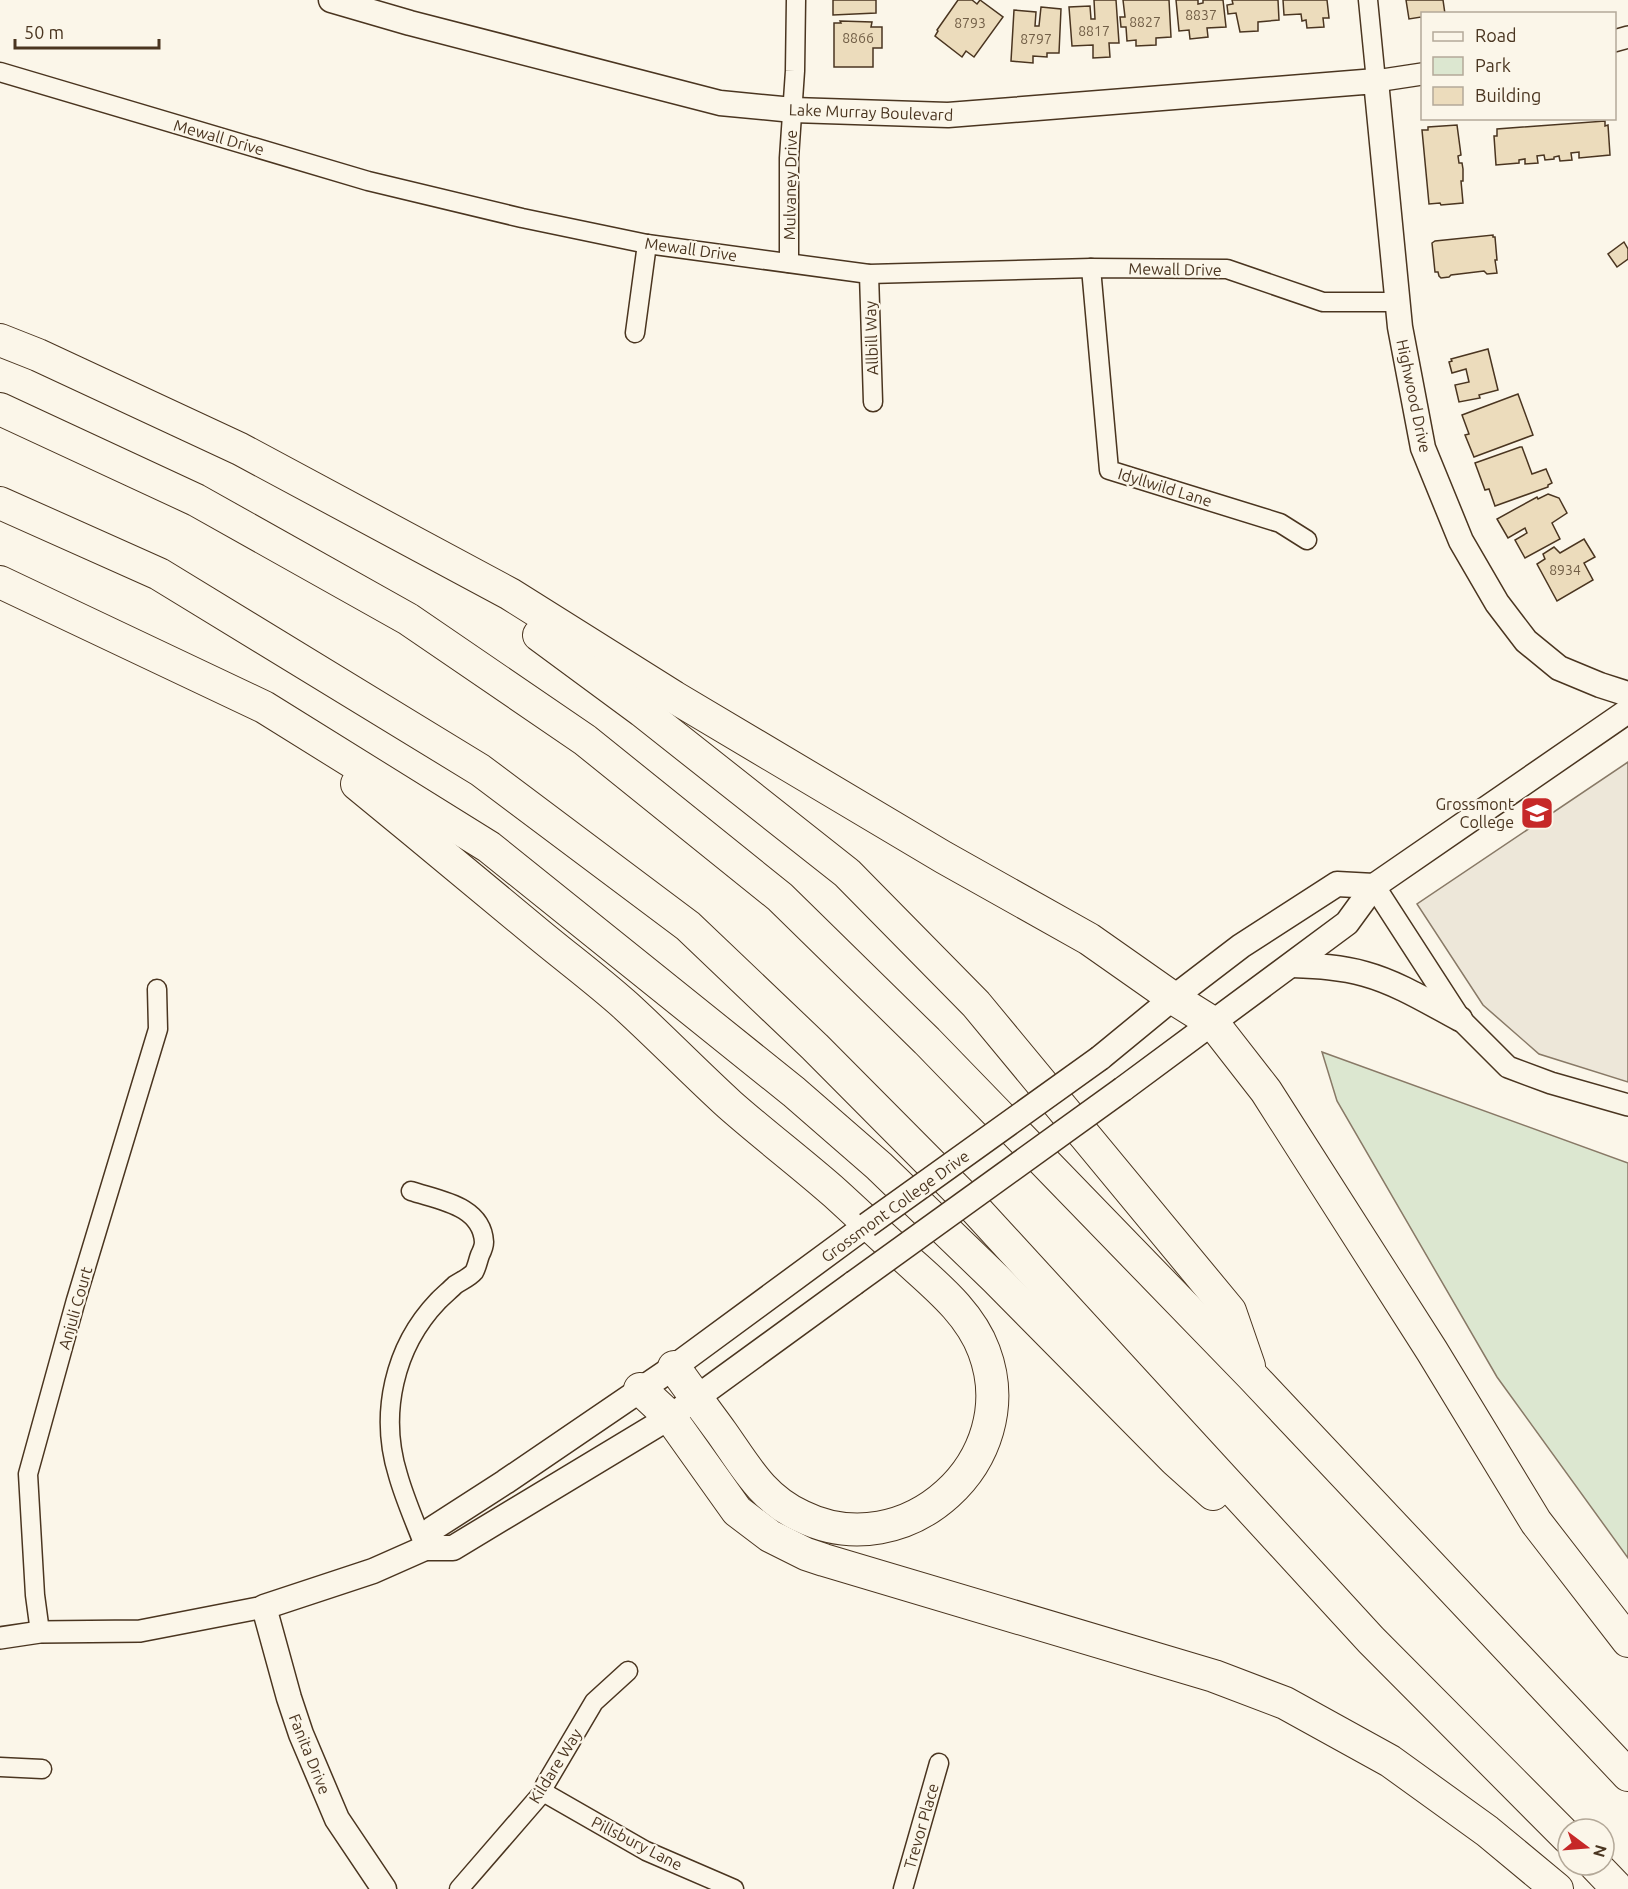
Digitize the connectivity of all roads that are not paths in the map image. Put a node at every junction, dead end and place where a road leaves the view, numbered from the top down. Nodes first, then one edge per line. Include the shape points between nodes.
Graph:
1 (331, 0) edge
2 (796, 0) edge
3 (1368, 0) edge
4 (0, 72) edge
5 (1421, 74) edge
6 (1376, 81) junction
7 (793, 110) junction
8 (647, 244) junction
9 (789, 263) junction
10 (1091, 268) junction
11 (869, 274) junction
12 (1398, 302) junction
13 (635, 333) dead end
14 (0, 340) edge
15 (873, 402) dead end
16 (0, 409) edge
17 (0, 503) edge
18 (410, 540) junction
19 (1307, 540) dead end
20 (0, 582) edge
21 (1628, 694) edge
22 (264, 707) junction
23 (1628, 711) edge
24 (1374, 885) junction
25 (1292, 965) junction
26 (156, 989) dead end
27 (1173, 998) junction
28 (1460, 1019) junction
29 (1213, 1023) junction
30 (1628, 1105) edge
31 (411, 1191) dead end
32 (674, 1367) junction
33 (1252, 1376) junction
34 (640, 1389) junction
35 (696, 1399) junction
36 (670, 1417) junction
37 (425, 1548) junction
38 (1331, 1597) junction
39 (264, 1607) junction
40 (40, 1632) junction
41 (0, 1638) edge
42 (1628, 1641) edge
43 (628, 1671) dead end
44 (939, 1763) dead end
45 (0, 1767) edge
46 (42, 1769) dead end
47 (1628, 1775) edge
48 (543, 1792) junction
49 (1556, 1826) edge
50 (1606, 1877) edge
51 (384, 1889) edge
52 (459, 1889) edge
53 (734, 1889) edge
54 (903, 1889) edge
55 (1557, 1889) edge
56 (1618, 1889) edge

1 - 7 main road, Lake Murray Boulevard via 720,103
2 - 7 street, Mulvaney Drive
3 - 6 street
4 - 8 street, Mewall Drive via 368,181
5 - 6 street, Lake Murray Boulevard
6 - 7 main road, Lake Murray Boulevard via 948,115
6 - 12 main road, Highwood Drive
7 - 9 street, Mulvaney Drive
8 - 9 street, Mewall Drive
8 - 13 street
9 - 11 street, Mewall Drive
10 - 11 street, Mewall Drive
10 - 12 street, Mewall Drive via 1227,269 1323,302
10 - 19 street, Idyllwild Lane via 1109,470 1280,523
11 - 15 street, Allbill Way
12 - 21 main road, Highwood Drive via 1423,448 1461,541 1497,603 1526,641 1559,668
14 - 18 highway via 240,449
16 - 33 highway via 196,500 408,619 585,740 780,897 927,1041
17 - 38 highway via 159,574 480,770 688,926 969,1202
18 - 27 highway via 510,594 943,857 1089,939
18 - 33 highway via 642,711 847,873 976,1004 1230,1311
20 - 22 highway
22 - 35 highway via 624,1005 730,1105 833,1192 956,1305 984,1352 992,1406 977,1457 946,1496 901,1522 861,1529 813,1521 772,1498 748,1472
22 - 38 highway via 489,847 794,1092 879,1166 996,1279 1175,1460
23 - 24 main road
24 - 25 main road via 1347,923
24 - 27 main road, Grossmont College Drive via 1337,884 1241,946
24 - 28 street
25 - 28 main road via 1364,974 1404,989
25 - 29 main road
26 - 40 street, Anjuli Court via 158,1029 28,1474
27 - 29 highway
27 - 32 main road, Grossmont College Drive, bridge via 1100,1058
28 - 30 street via 1508,1067
29 - 35 main road, bridge
29 - 42 highway via 1266,1091 1536,1522
31 - 37 street via 461,1207 479,1223 485,1243 474,1272 439,1300 413,1334 392,1394 393,1456
32 - 34 main road, Grossmont College Drive
32 - 35 highway
33 - 47 highway
34 - 36 highway
34 - 37 main road, Grossmont College Drive via 432,1529
35 - 36 main road
36 - 37 main road via 453,1548
36 - 55 highway via 737,1510 770,1536 824,1560 1214,1676 1285,1703 1390,1761
37 - 39 main road via 373,1571
38 - 49 highway
39 - 40 street via 140,1631
39 - 51 main road, Fanita Drive via 301,1734 337,1819
40 - 41 street
43 - 48 street, Kildare Way via 594,1702
44 - 54 street, Trevor Place
45 - 46 street
48 - 52 street, Kildare Way
48 - 53 street, Pillsbury Lane via 646,1851
50 - 56 highway

